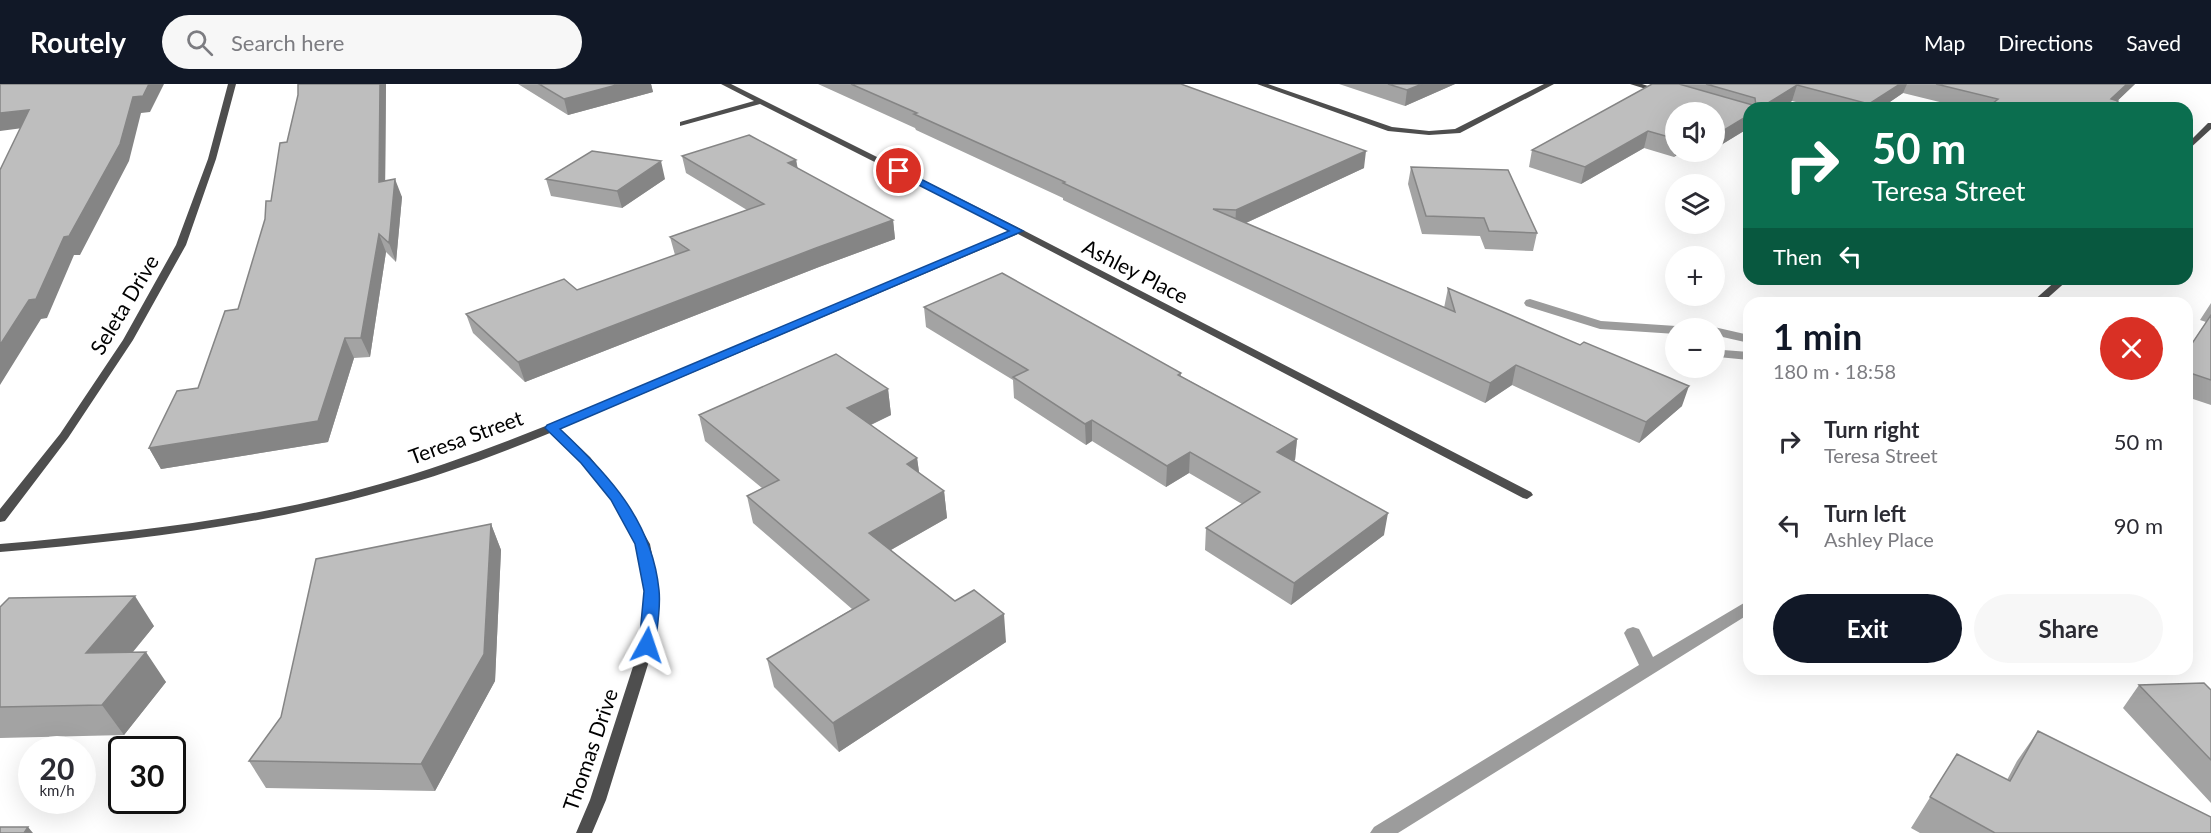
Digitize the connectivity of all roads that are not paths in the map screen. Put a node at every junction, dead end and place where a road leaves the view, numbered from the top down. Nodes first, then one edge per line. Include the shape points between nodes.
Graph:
1 (232, 84) edge
2 (725, 84) edge
3 (1261, 84) edge
4 (1550, 84) edge
5 (1634, 84) edge
6 (1668, 94) edge
7 (760, 102) junction
8 (683, 124) dead end
9 (2211, 125) edge
10 (2193, 143) edge
11 (1018, 231) junction
12 (2057, 285) edge
13 (2043, 297) edge
14 (552, 428) junction
15 (1527, 495) dead end
16 (0, 518) edge
17 (0, 548) edge
18 (584, 833) edge

1 - 16 street, Seleta Drive via 212,159 181,245 128,340 64,436
2 - 7 street, Ashley Place
3 - 4 street via 1391,129 1430,133 1457,131
5 - 6 street
7 - 8 street
7 - 11 street, Ashley Place
9 - 10 street
11 - 14 street, Teresa Street
11 - 15 street, Ashley Place
12 - 13 street
14 - 17 street, Teresa Street via 436,472 312,504 93,541
14 - 18 street, Thomas Drive via 586,460 617,498 643,544 652,591 647,645

